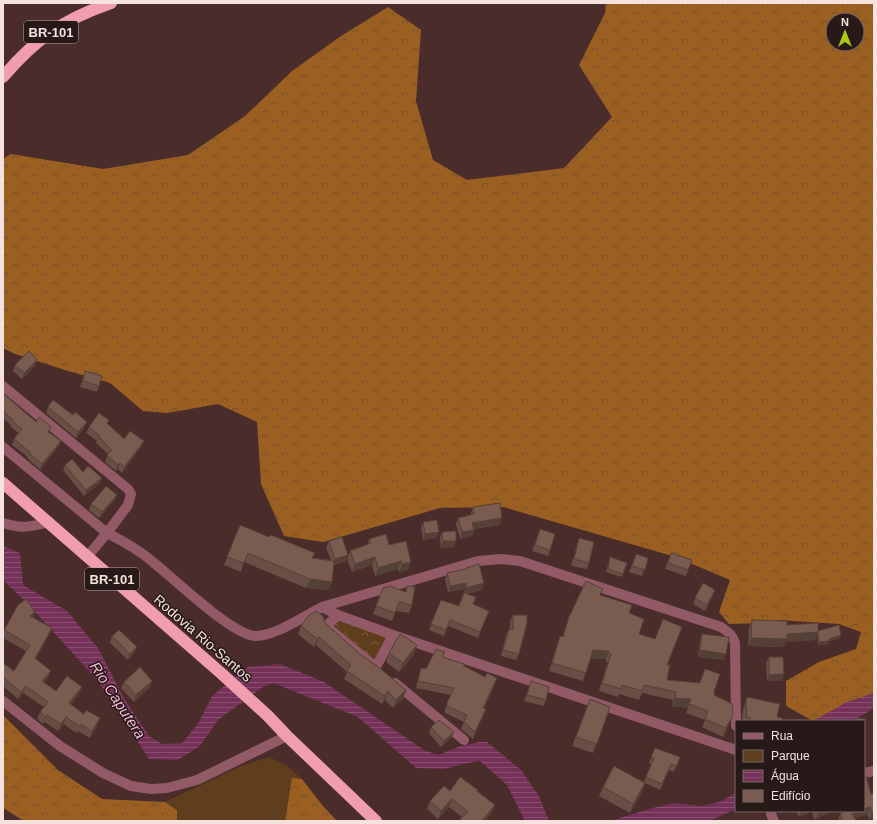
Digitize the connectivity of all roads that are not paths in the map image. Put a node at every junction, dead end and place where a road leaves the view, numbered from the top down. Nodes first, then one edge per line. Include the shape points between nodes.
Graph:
1 (110, 3) edge
2 (3, 77) edge
3 (3, 386) edge
4 (3, 447) edge
5 (3, 483) edge
6 (49, 522) junction
7 (3, 523) edge
8 (107, 533) junction
9 (87, 556) junction
10 (322, 607) junction
11 (338, 615) junction
12 (393, 635) junction
13 (382, 672) junction
14 (3, 701) edge
15 (736, 720) edge
16 (287, 736) junction
17 (464, 740) dead end
18 (735, 750) edge
19 (376, 821) edge

1 - 2 highway, BR-101 via 86,11 61,24 34,45
3 - 8 street via 128,489 131,494 128,505
4 - 8 street
5 - 6 highway, Rodovia Rio-Santos / BR-101
6 - 7 street via 18,528
6 - 9 highway, Rodovia Rio-Santos / BR-101
8 - 9 street
8 - 10 street via 129,544 152,561 217,616 239,631 254,636 265,636
9 - 16 highway, Rodovia Rio-Santos / BR-101 via 222,674
10 - 11 street
10 - 15 street via 478,561 520,561 721,627 729,632 735,643
11 - 12 street
11 - 13 street via 326,626
12 - 13 street
12 - 18 street
13 - 17 street
14 - 16 street via 60,746 103,773 131,786 151,790 197,780
16 - 19 highway, Rodovia Rio-Santos / BR-101

